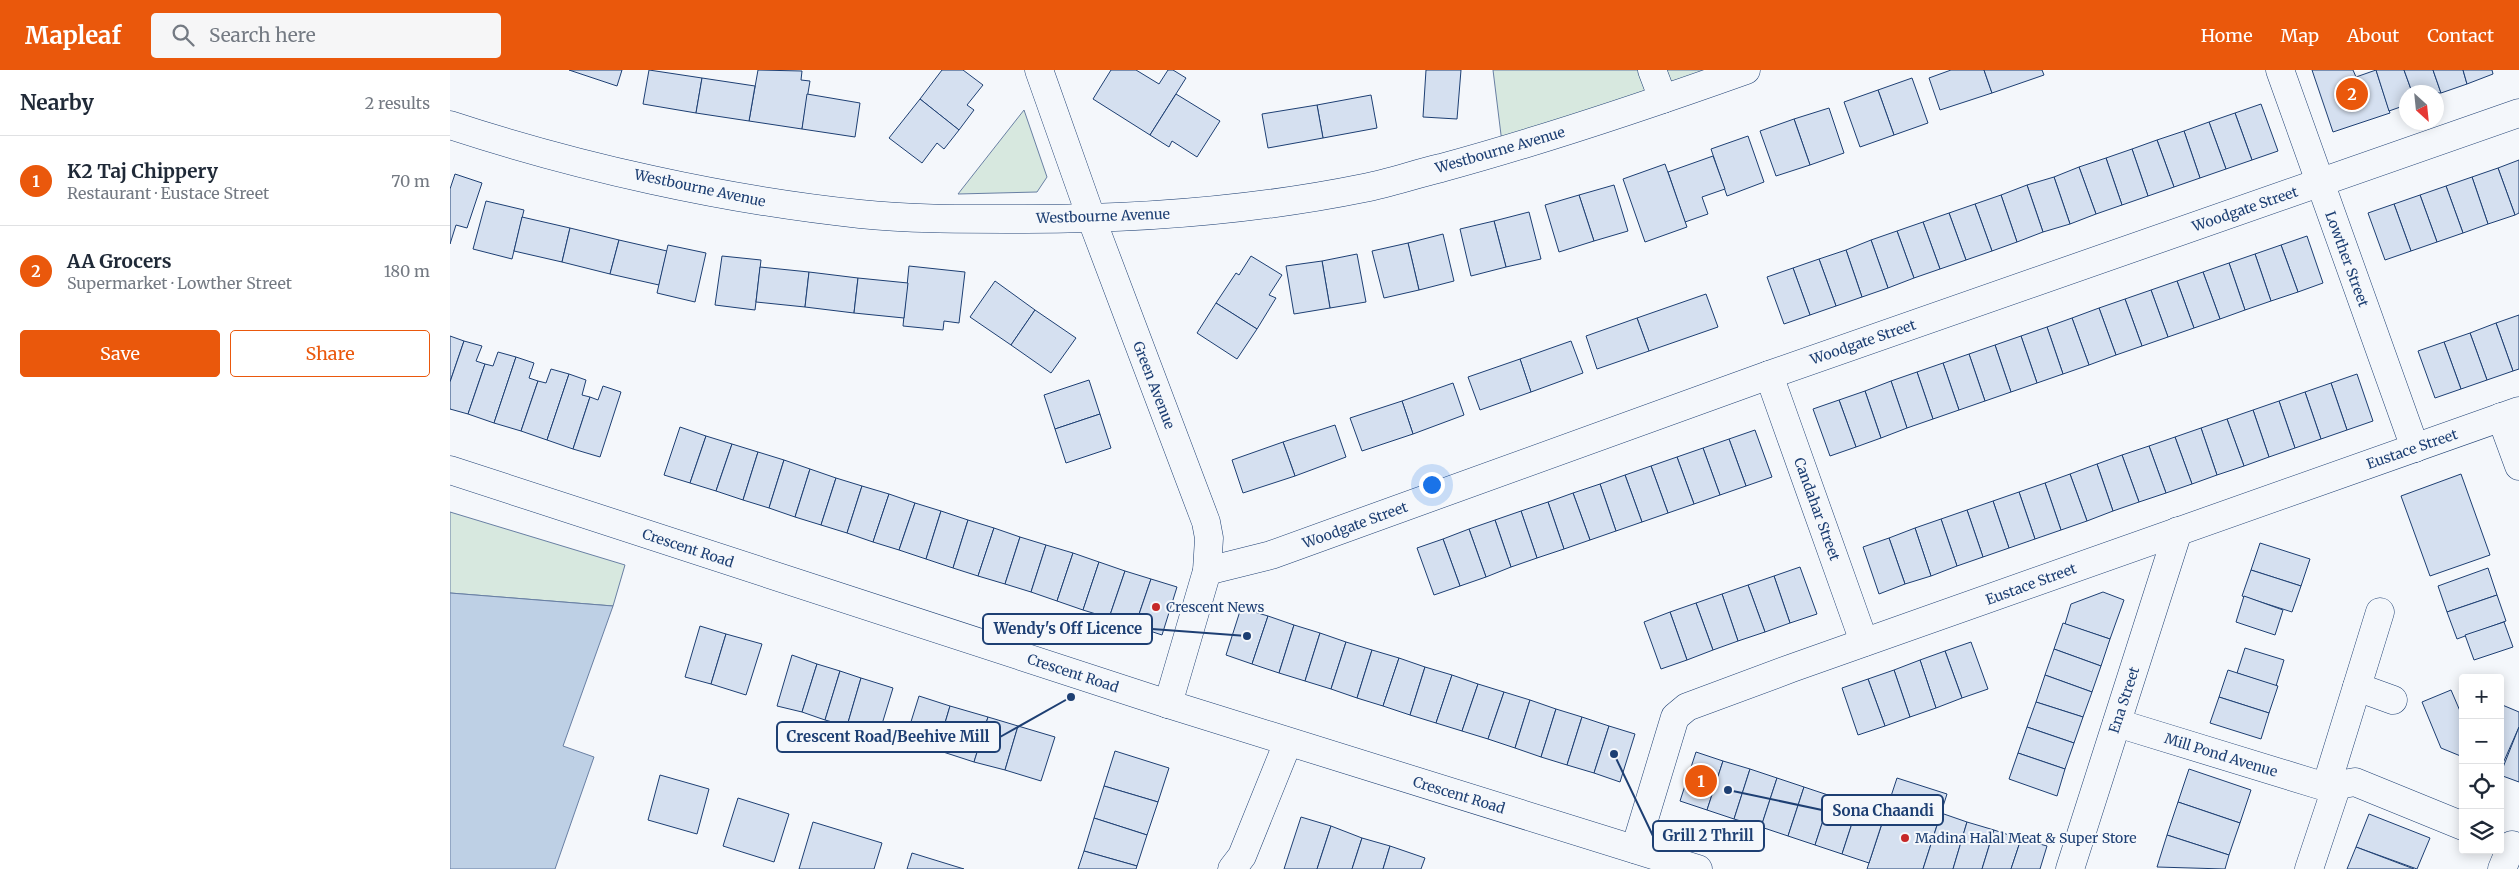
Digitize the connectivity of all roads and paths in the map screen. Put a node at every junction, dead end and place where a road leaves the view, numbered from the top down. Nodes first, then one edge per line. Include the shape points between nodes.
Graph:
1 (1039, 70) edge
2 (1652, 70) edge
3 (1746, 70) edge
4 (2280, 70) edge
5 (1662, 99) junction
6 (2519, 114) edge
7 (450, 125) edge
8 (2320, 183) junction
9 (1092, 220) junction
10 (1769, 375) junction
11 (2510, 414) edge
12 (2415, 448) junction
13 (2519, 466) edge
14 (450, 470) edge
15 (2178, 532) junction
16 (1207, 572) junction
17 (2380, 612) dead end
18 (1864, 642) junction
19 (2357, 687) junction
20 (2394, 700) dead end
21 (1168, 704) junction
22 (2117, 723) junction
23 (1288, 742) junction
24 (2331, 786) junction
25 (2459, 824) edge
26 (1635, 849) junction
27 (1232, 869) edge
28 (1698, 869) edge
29 (2070, 869) edge
30 (2309, 869) edge

1 - 9 street, Green Avenue
2 - 5 street
3 - 5 street, Westbourne Avenue
4 - 8 street, Lowther Street
5 - 9 street, Westbourne Avenue via 1503,151 1365,188 1233,209
6 - 8 street, Woodgate Street
7 - 9 street, Westbourne Avenue via 560,157 669,183 774,203 880,215
8 - 10 street, Woodgate Street
8 - 12 street, Lowther Street
9 - 16 street, Green Avenue via 1206,522 1209,538
10 - 16 street, Woodgate Street via 1271,555
10 - 18 street, Candahar Street
11 - 12 street, Eustace Street
11 - 13 street
12 - 15 street, Eustace Street
14 - 21 street, Crescent Road
15 - 18 street, Eustace Street
15 - 22 street, Ena Street
16 - 21 street, Green Avenue
17 - 19 street
18 - 26 street, Eustace Street via 1706,699 1687,707 1675,717
19 - 20 street
19 - 24 street
21 - 23 street, Crescent Road
22 - 24 street, Mill Pond Avenue
22 - 29 street, Ena Street
23 - 26 street, Crescent Road
23 - 27 street via 1242,856
24 - 25 street, Mill Pond Avenue via 2355,782
24 - 30 street
26 - 28 street, Crescent Road

